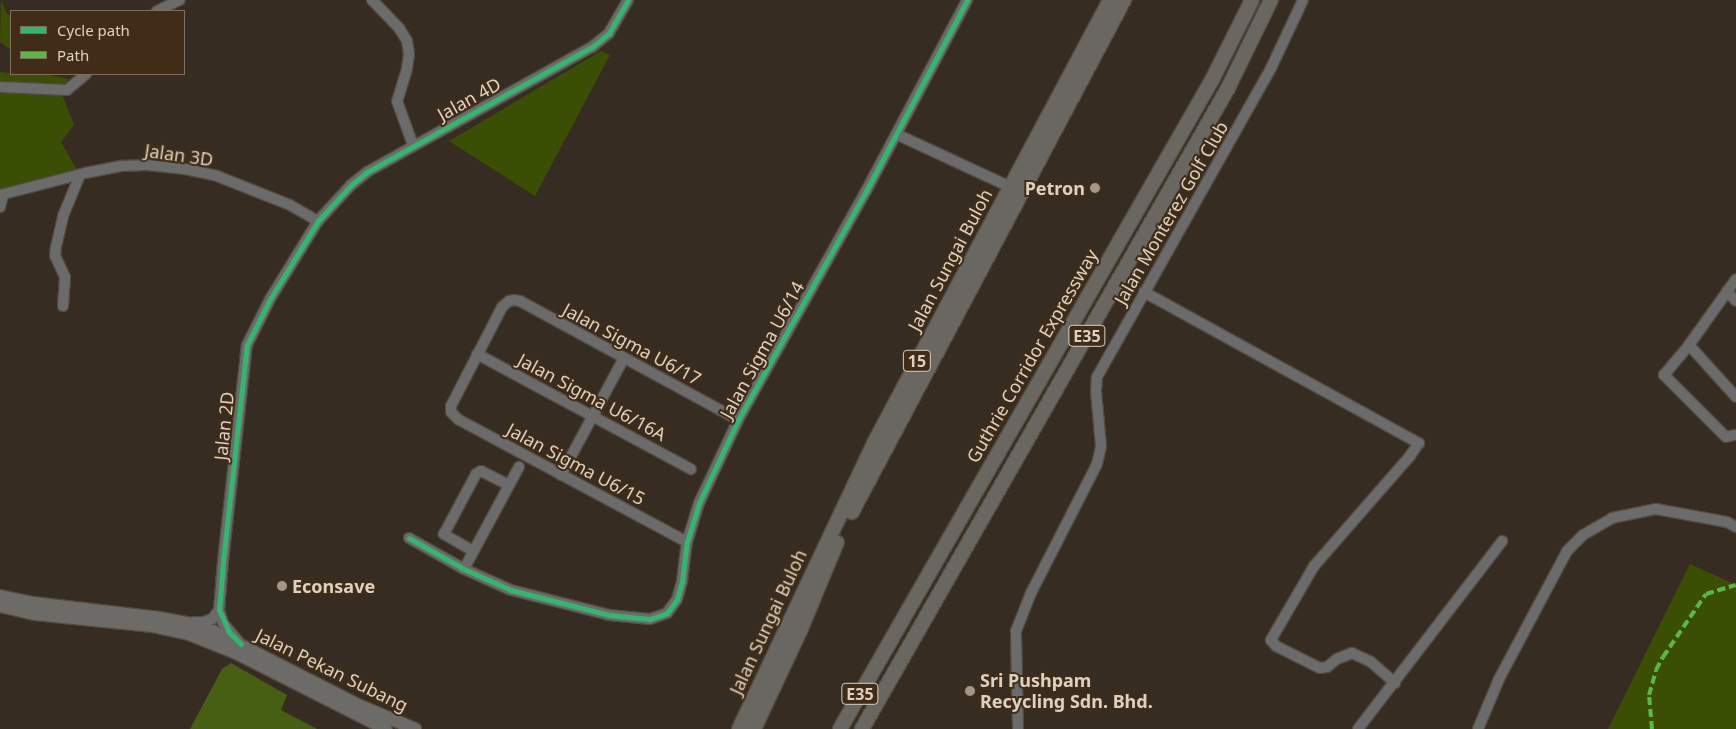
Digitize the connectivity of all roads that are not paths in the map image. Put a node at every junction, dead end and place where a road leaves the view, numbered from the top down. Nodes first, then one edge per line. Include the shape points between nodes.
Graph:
1 (180, 0) edge
2 (372, 0) edge
3 (628, 0) edge
4 (967, 0) edge
5 (1110, 0) edge
6 (1124, 0) edge
7 (1252, 0) edge
8 (1271, 0) edge
9 (1303, 0) edge
10 (159, 10) edge
11 (85, 75) edge
12 (0, 87) edge
13 (896, 134) junction
14 (413, 145) junction
15 (80, 175) junction
16 (1010, 187) junction
17 (1, 195) edge
18 (0, 207) edge
19 (318, 221) junction
20 (1736, 279) edge
21 (1144, 292) junction
22 (1727, 292) junction
23 (1736, 301) edge
24 (63, 306) dead end
25 (1689, 345) junction
26 (477, 354) junction
27 (624, 358) junction
28 (1736, 397) edge
29 (593, 416) junction
30 (738, 420) junction
31 (1734, 435) dead end
32 (519, 468) dead end
33 (691, 468) dead end
34 (561, 475) junction
35 (509, 485) junction
36 (1736, 527) edge
37 (409, 538) dead end
38 (1502, 541) dead end
39 (687, 542) junction
40 (473, 551) junction
41 (464, 569) junction
42 (0, 596) edge
43 (0, 606) edge
44 (219, 610) junction
45 (186, 622) junction
46 (241, 644) junction
47 (1395, 683) junction
48 (758, 725) edge
49 (386, 729) edge
50 (415, 729) edge
51 (738, 729) edge
52 (840, 729) edge
53 (862, 729) edge
54 (1018, 729) edge
55 (1358, 729) edge
56 (1478, 729) edge

1 - 10 street
2 - 14 street via 407,41 407,70 397,101
3 - 14 street, Jalan 4D via 609,32 592,47
4 - 13 street, Jalan Sigma U6/14
5 - 16 highway, Jalan Sungai Buloh / 15
6 - 48 highway, Jalan Sungai Buloh / 15 via 838,539
7 - 52 highway, Guthrie Corridor Expressway / E35 via 1212,80
8 - 53 highway, Guthrie Corridor Expressway / E35 via 1228,88
9 - 21 street, Jalan Monterez Golf Club via 1271,68
11 - 12 street via 67,90
13 - 16 street
13 - 30 street, Jalan Sigma U6/14
14 - 19 street, Jalan 4D via 367,172
15 - 17 street, Jalan 3D
15 - 19 street, Jalan 3D via 122,166 185,169 217,176 290,205
15 - 24 street via 63,216 56,246 55,256 65,277
16 - 51 highway, Jalan Sungai Buloh / 15 via 874,443
17 - 18 street
19 - 44 street, Jalan 2D via 270,299 247,345
20 - 22 street
21 - 47 street via 1419,443 1314,566 1271,640 1276,646 1320,668 1352,653 1371,662
21 - 54 street, Jalan Monterez Golf Club via 1097,377 1101,446 1097,464 1029,598 1016,631
22 - 23 street
22 - 25 street
25 - 28 street
25 - 31 street via 1664,375 1726,437
26 - 27 street, Jalan Sigma U6/17 via 502,307 509,301 520,301
26 - 29 street, Jalan Sigma U6/16A
26 - 34 street, Jalan Sigma U6/15 via 451,412 459,420
27 - 29 street
27 - 30 street, Jalan Sigma U6/17
29 - 33 street, Jalan Sigma U6/16A
29 - 34 street
30 - 39 street, Jalan Sigma U6/14 via 699,503
32 - 35 street
34 - 39 street, Jalan Sigma U6/15
35 - 40 street
35 - 40 street via 481,471 476,474 444,534
36 - 56 street via 1728,522 1656,508 1612,518 1583,535 1567,551 1499,679
37 - 41 street, Jalan Sigma U6/14
38 - 47 street
39 - 41 street, Jalan Sigma U6/14 via 677,599 667,613 650,619 609,615 511,590
40 - 41 street
42 - 45 main road, Jalan Pekan Subang via 32,604
43 - 49 main road, Jalan Pekan Subang via 35,614 152,626 186,633 236,653
44 - 45 street via 204,622
44 - 46 street via 229,632
45 - 46 main road, Jalan Pekan Subang
46 - 50 main road, Jalan Pekan Subang via 365,708
47 - 55 street

